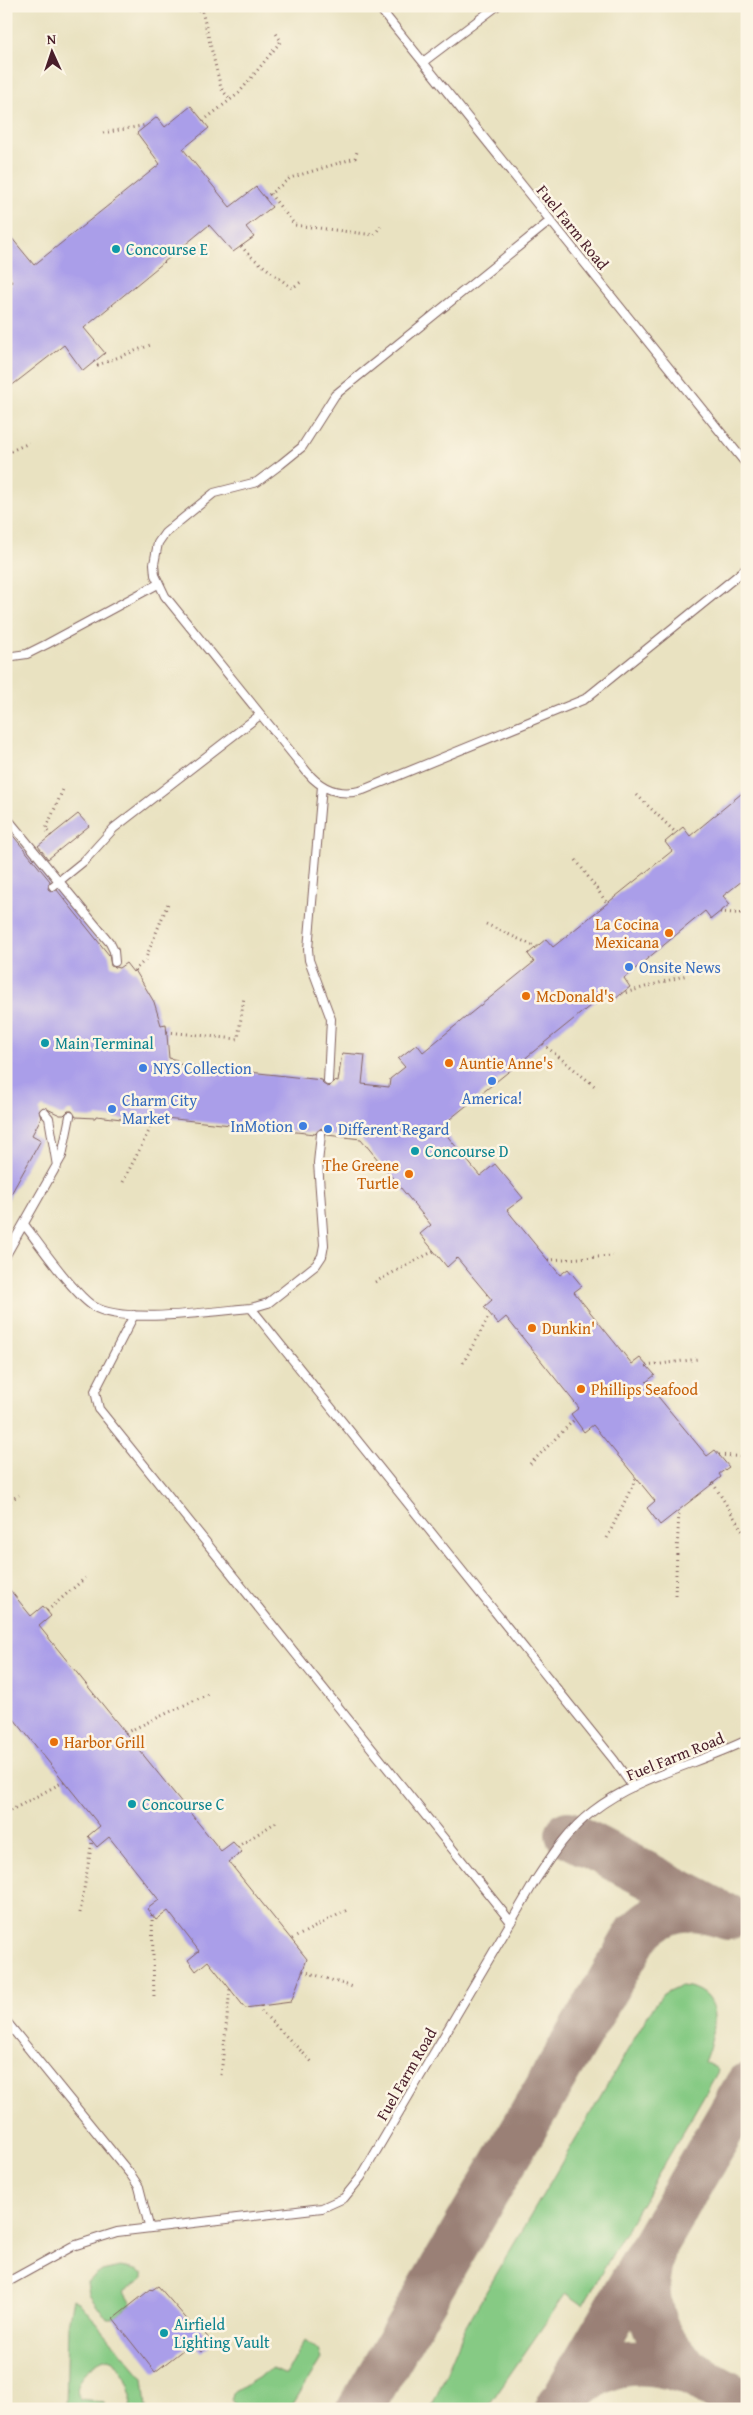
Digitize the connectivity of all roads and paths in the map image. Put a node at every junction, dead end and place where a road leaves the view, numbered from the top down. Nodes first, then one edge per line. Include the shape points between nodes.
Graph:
1 (378, 6) edge
2 (497, 6) edge
3 (193, 9) dead end
4 (275, 32) dead end
5 (423, 62) junction
6 (230, 100) junction
7 (203, 122) dead end
8 (147, 125) dead end
9 (103, 133) dead end
10 (358, 149) dead end
11 (270, 194) junction
12 (265, 198) dead end
13 (550, 221) junction
14 (382, 226) dead end
15 (241, 246) dead end
16 (301, 282) dead end
17 (153, 344) dead end
18 (94, 361) dead end
19 (29, 443) dead end
20 (6, 453) edge
21 (747, 465) edge
22 (747, 568) edge
23 (158, 584) junction
24 (6, 657) edge
25 (260, 714) junction
26 (64, 786) dead end
27 (322, 786) junction
28 (637, 795) dead end
29 (6, 817) edge
30 (676, 833) dead end
31 (51, 836) dead end
32 (576, 860) dead end
33 (56, 884) junction
34 (169, 901) dead end
35 (607, 903) dead end
36 (720, 912) dead end
37 (747, 914) edge
38 (486, 924) dead end
39 (536, 947) dead end
40 (115, 962) dead end
41 (134, 971) dead end
42 (687, 975) dead end
43 (621, 994) dead end
44 (244, 998) dead end
45 (167, 1032) dead end
46 (543, 1044) dead end
47 (328, 1081) dead end
48 (597, 1088) dead end
49 (44, 1112) dead end
50 (70, 1116) dead end
51 (156, 1117) dead end
52 (320, 1134) dead end
53 (57, 1166) junction
54 (123, 1182) dead end
55 (24, 1224) junction
56 (434, 1251) dead end
57 (6, 1255) edge
58 (614, 1256) dead end
59 (548, 1260) dead end
60 (375, 1282) dead end
61 (252, 1308) junction
62 (134, 1315) junction
63 (490, 1315) dead end
64 (698, 1359) dead end
65 (463, 1363) dead end
66 (646, 1366) dead end
67 (575, 1420) dead end
68 (719, 1455) dead end
69 (747, 1457) edge
70 (530, 1464) dead end
71 (636, 1478) dead end
72 (713, 1483) dead end
73 (19, 1495) dead end
74 (6, 1503) edge
75 (679, 1511) dead end
76 (745, 1535) dead end
77 (607, 1538) dead end
78 (85, 1578) dead end
79 (675, 1595) dead end
80 (47, 1611) dead end
81 (208, 1694) dead end
82 (125, 1733) dead end
83 (747, 1740) edge
84 (65, 1781) dead end
85 (633, 1788) junction
86 (6, 1813) edge
87 (278, 1821) dead end
88 (92, 1841) dead end
89 (237, 1847) dead end
90 (349, 1909) dead end
91 (80, 1913) dead end
92 (152, 1915) dead end
93 (511, 1922) junction
94 (292, 1939) dead end
95 (303, 1971) dead end
96 (353, 1987) dead end
97 (230, 1989) dead end
98 (154, 1998) dead end
99 (262, 2006) dead end
100 (6, 2021) edge
101 (312, 2062) dead end
102 (221, 2074) dead end
103 (149, 2226) junction
104 (6, 2283) edge

1 - 5 lane, Fuel Farm Road
2 - 5 lane
3 - 6 path via 202,11 221,88
4 - 6 path via 281,41
5 - 13 lane, Fuel Farm Road
6 - 7 path
8 - 9 path
10 - 11 path via 355,158 290,178
11 - 12 path
11 - 14 path via 295,225 374,235
13 - 21 lane, Fuel Farm Road
13 - 23 lane via 337,394 302,448 257,482 214,493 165,533 155,554 154,575
15 - 16 path via 292,288
17 - 18 path via 98,365
19 - 20 path
22 - 27 lane via 579,703 363,790 343,792
23 - 24 lane via 27,654
23 - 25 lane
25 - 27 lane via 306,772
25 - 33 lane via 114,828 84,861
26 - 31 path via 46,829
27 - 47 lane via 308,949 309,960 332,1019
28 - 30 path
29 - 33 lane
32 - 35 path
33 - 40 lane via 113,948
34 - 41 path via 145,960
36 - 37 path
38 - 39 path
42 - 43 path
44 - 45 path via 238,1039
46 - 48 path
49 - 53 lane via 49,1118
50 - 53 lane via 65,1149
51 - 54 path
52 - 61 lane via 322,1256 316,1265 279,1295 265,1305
53 - 55 lane
55 - 57 lane
55 - 62 lane via 87,1302 102,1310
56 - 60 path
58 - 59 path
61 - 62 lane
61 - 85 lane via 614,1760
62 - 93 lane via 95,1391 99,1409
63 - 65 path
64 - 66 path
67 - 70 path
68 - 69 path
71 - 77 path
72 - 76 path
73 - 74 path
75 - 79 path
78 - 80 path
81 - 82 path
83 - 85 lane, Fuel Farm Road
84 - 86 path
85 - 93 lane, Fuel Farm Road via 594,1810 563,1839
87 - 89 path
88 - 91 path
90 - 94 path
92 - 98 path
93 - 103 lane, Fuel Farm Road via 361,2177 344,2198 322,2208
95 - 96 path
97 - 102 path
99 - 101 path via 261,2011
100 - 103 lane via 130,2175 138,2187
103 - 104 lane, Fuel Farm Road via 74,2246

